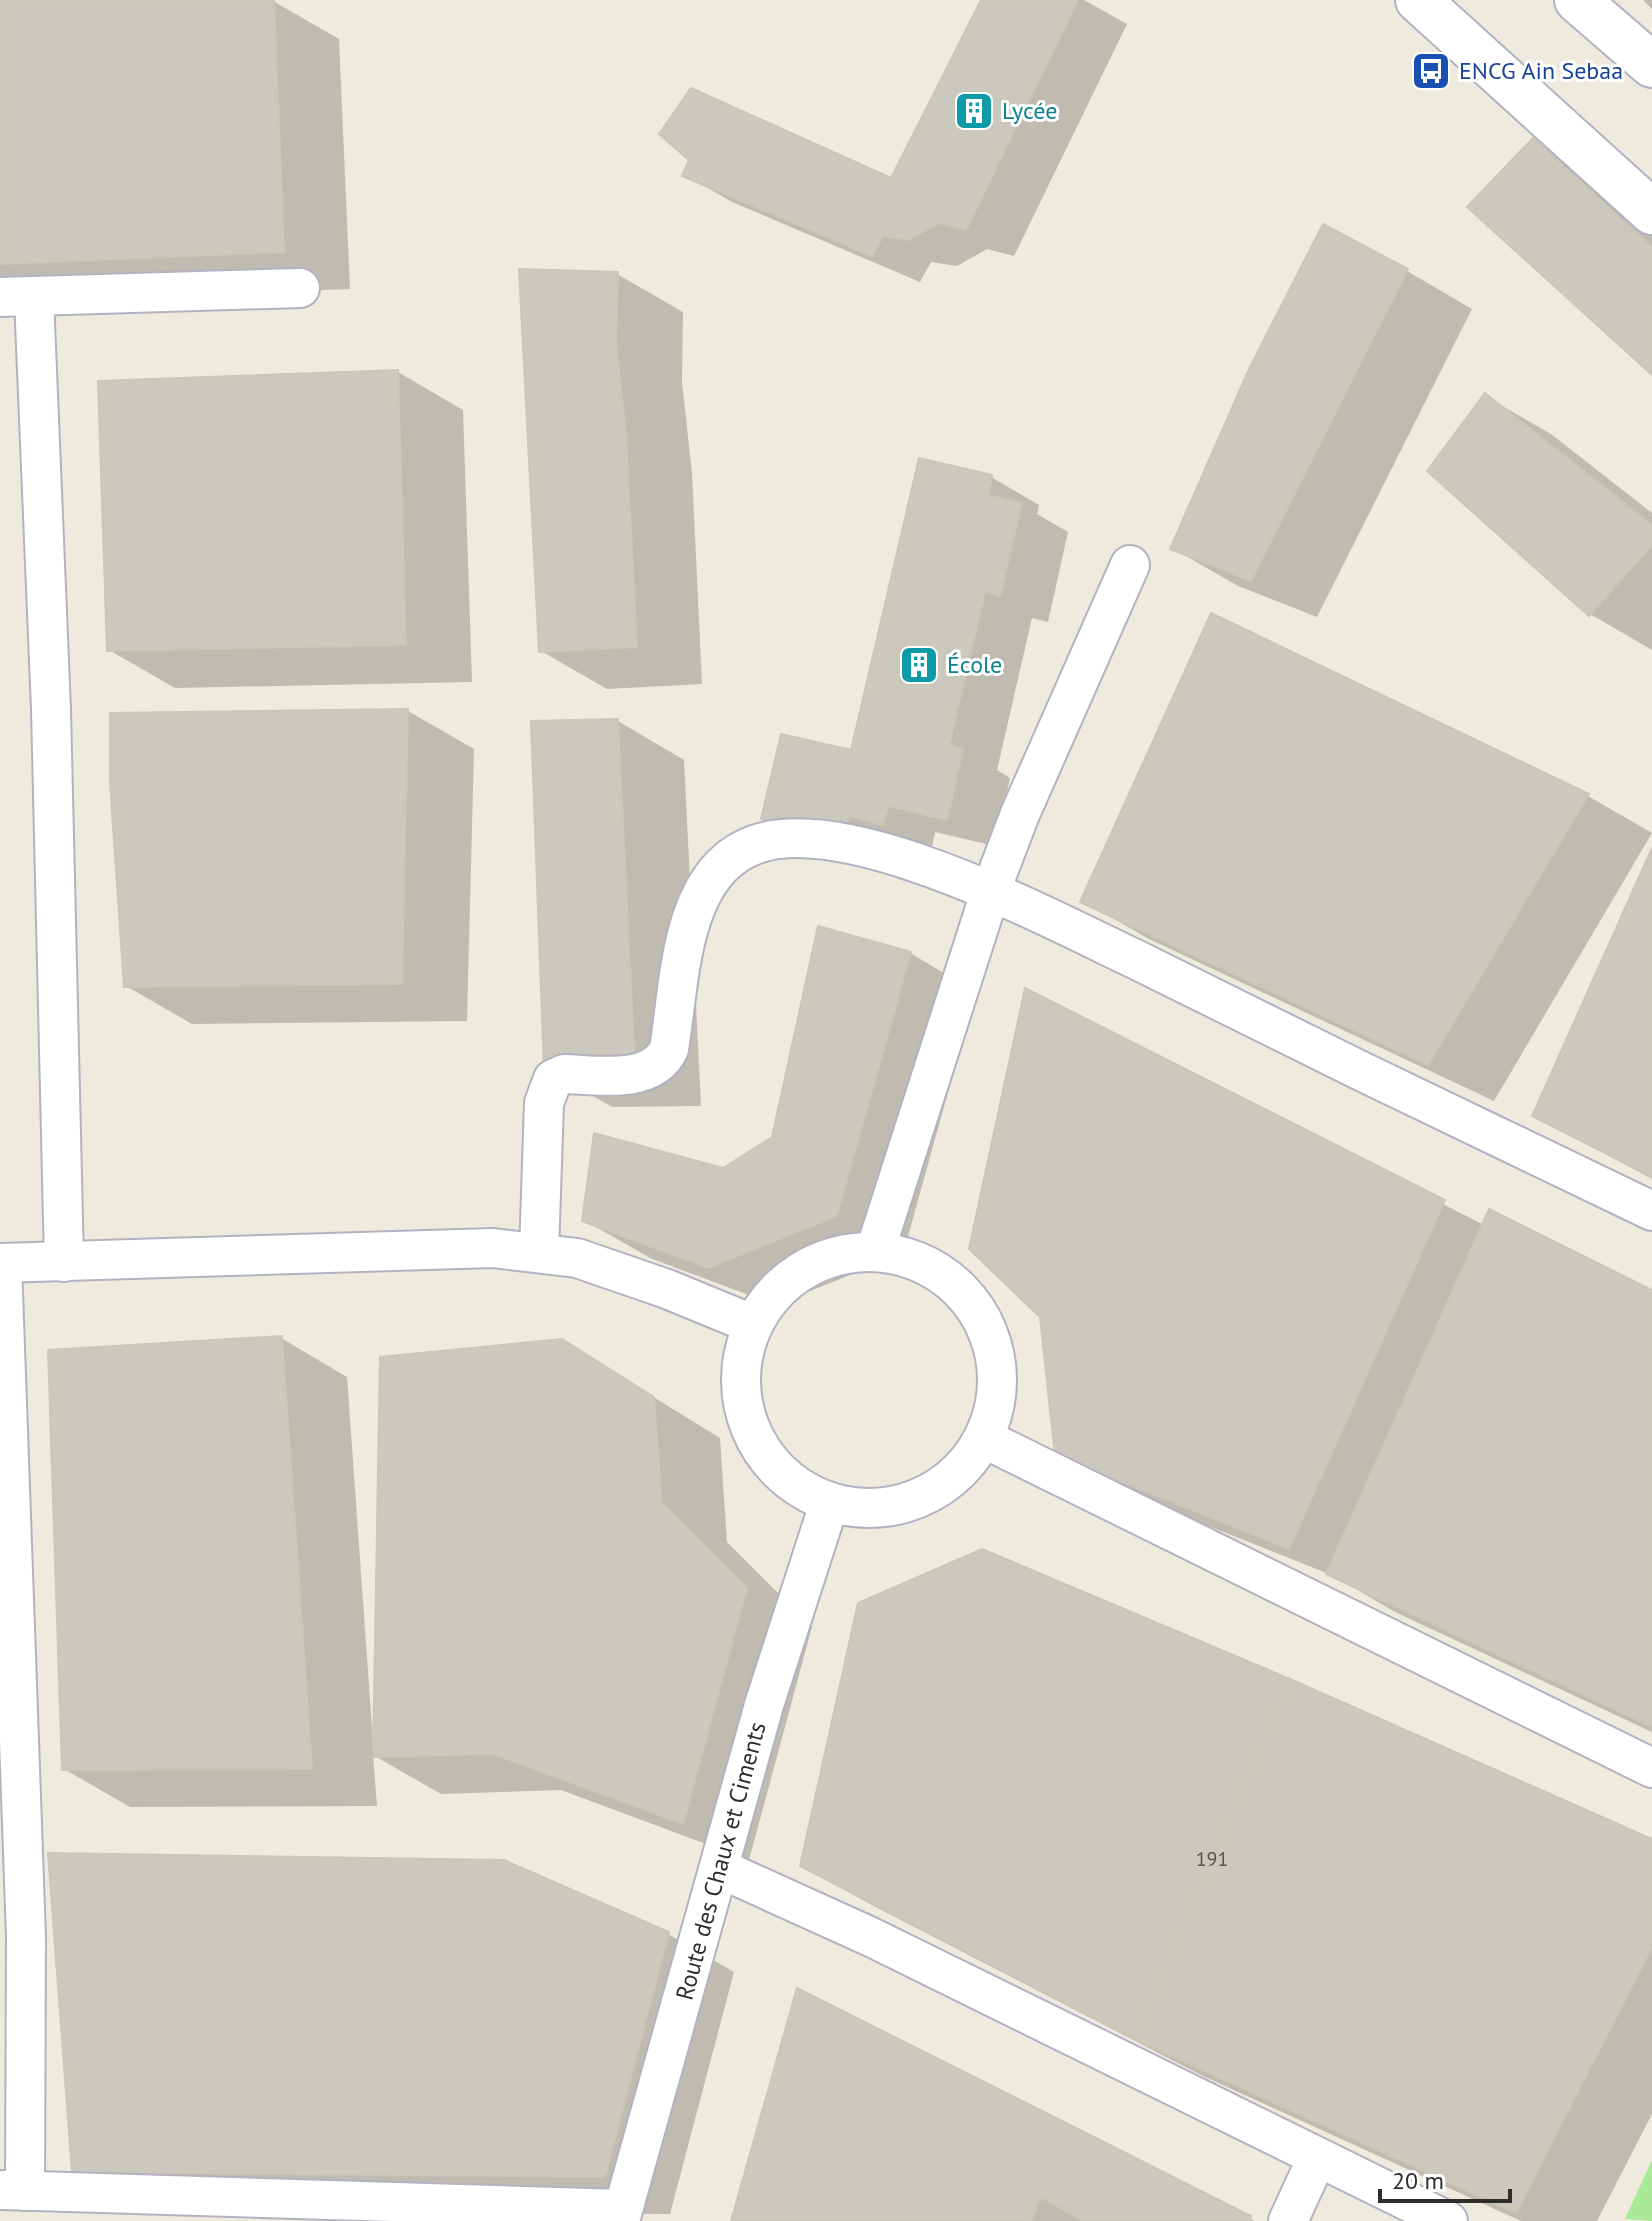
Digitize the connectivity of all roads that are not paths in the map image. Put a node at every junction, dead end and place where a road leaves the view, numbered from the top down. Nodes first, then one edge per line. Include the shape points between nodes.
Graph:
1 (1418, 0) edge
2 (1577, 0) edge
3 (1652, 65) edge
4 (1652, 212) edge
5 (300, 288) dead end
6 (17, 297) edge
7 (1130, 565) dead end
8 (991, 890) junction
9 (1652, 1211) edge
10 (875, 1251) junction
11 (539, 1252) junction
12 (64, 1262) junction
13 (1, 1263) edge
14 (752, 1324) junction
15 (985, 1439) junction
16 (829, 1504) junction
17 (1652, 1768) edge
18 (11, 1784) edge
19 (721, 1869) junction
20 (1317, 2158) junction
21 (13, 2190) edge
22 (621, 2215) edge
23 (1288, 2221) edge
24 (1448, 2221) edge

1 - 4 street
2 - 3 street
5 - 6 street
6 - 12 street via 51,709
7 - 8 street
8 - 9 street
8 - 10 street
8 - 11 street via 836,843 770,841 747,848 726,863 703,887 694,906 666,1056 644,1072 564,1074 553,1079 546,1092
10 - 14 street via 814,1264 782,1284
10 - 15 street via 917,1260 954,1282 981,1315 997,1355 998,1398
11 - 12 street via 375,1249
11 - 14 street via 617,1271
12 - 13 street
13 - 18 street
14 - 16 street via 740,1367 743,1411 761,1451 791,1483
15 - 16 street via 958,1475 919,1500 875,1510
15 - 17 street
16 - 19 street, Route des Chaux et Ciments via 764,1705
18 - 21 street via 26,1937
19 - 20 street via 871,1937
19 - 22 street, Route des Chaux et Ciments
20 - 23 street
20 - 24 street
21 - 22 street

